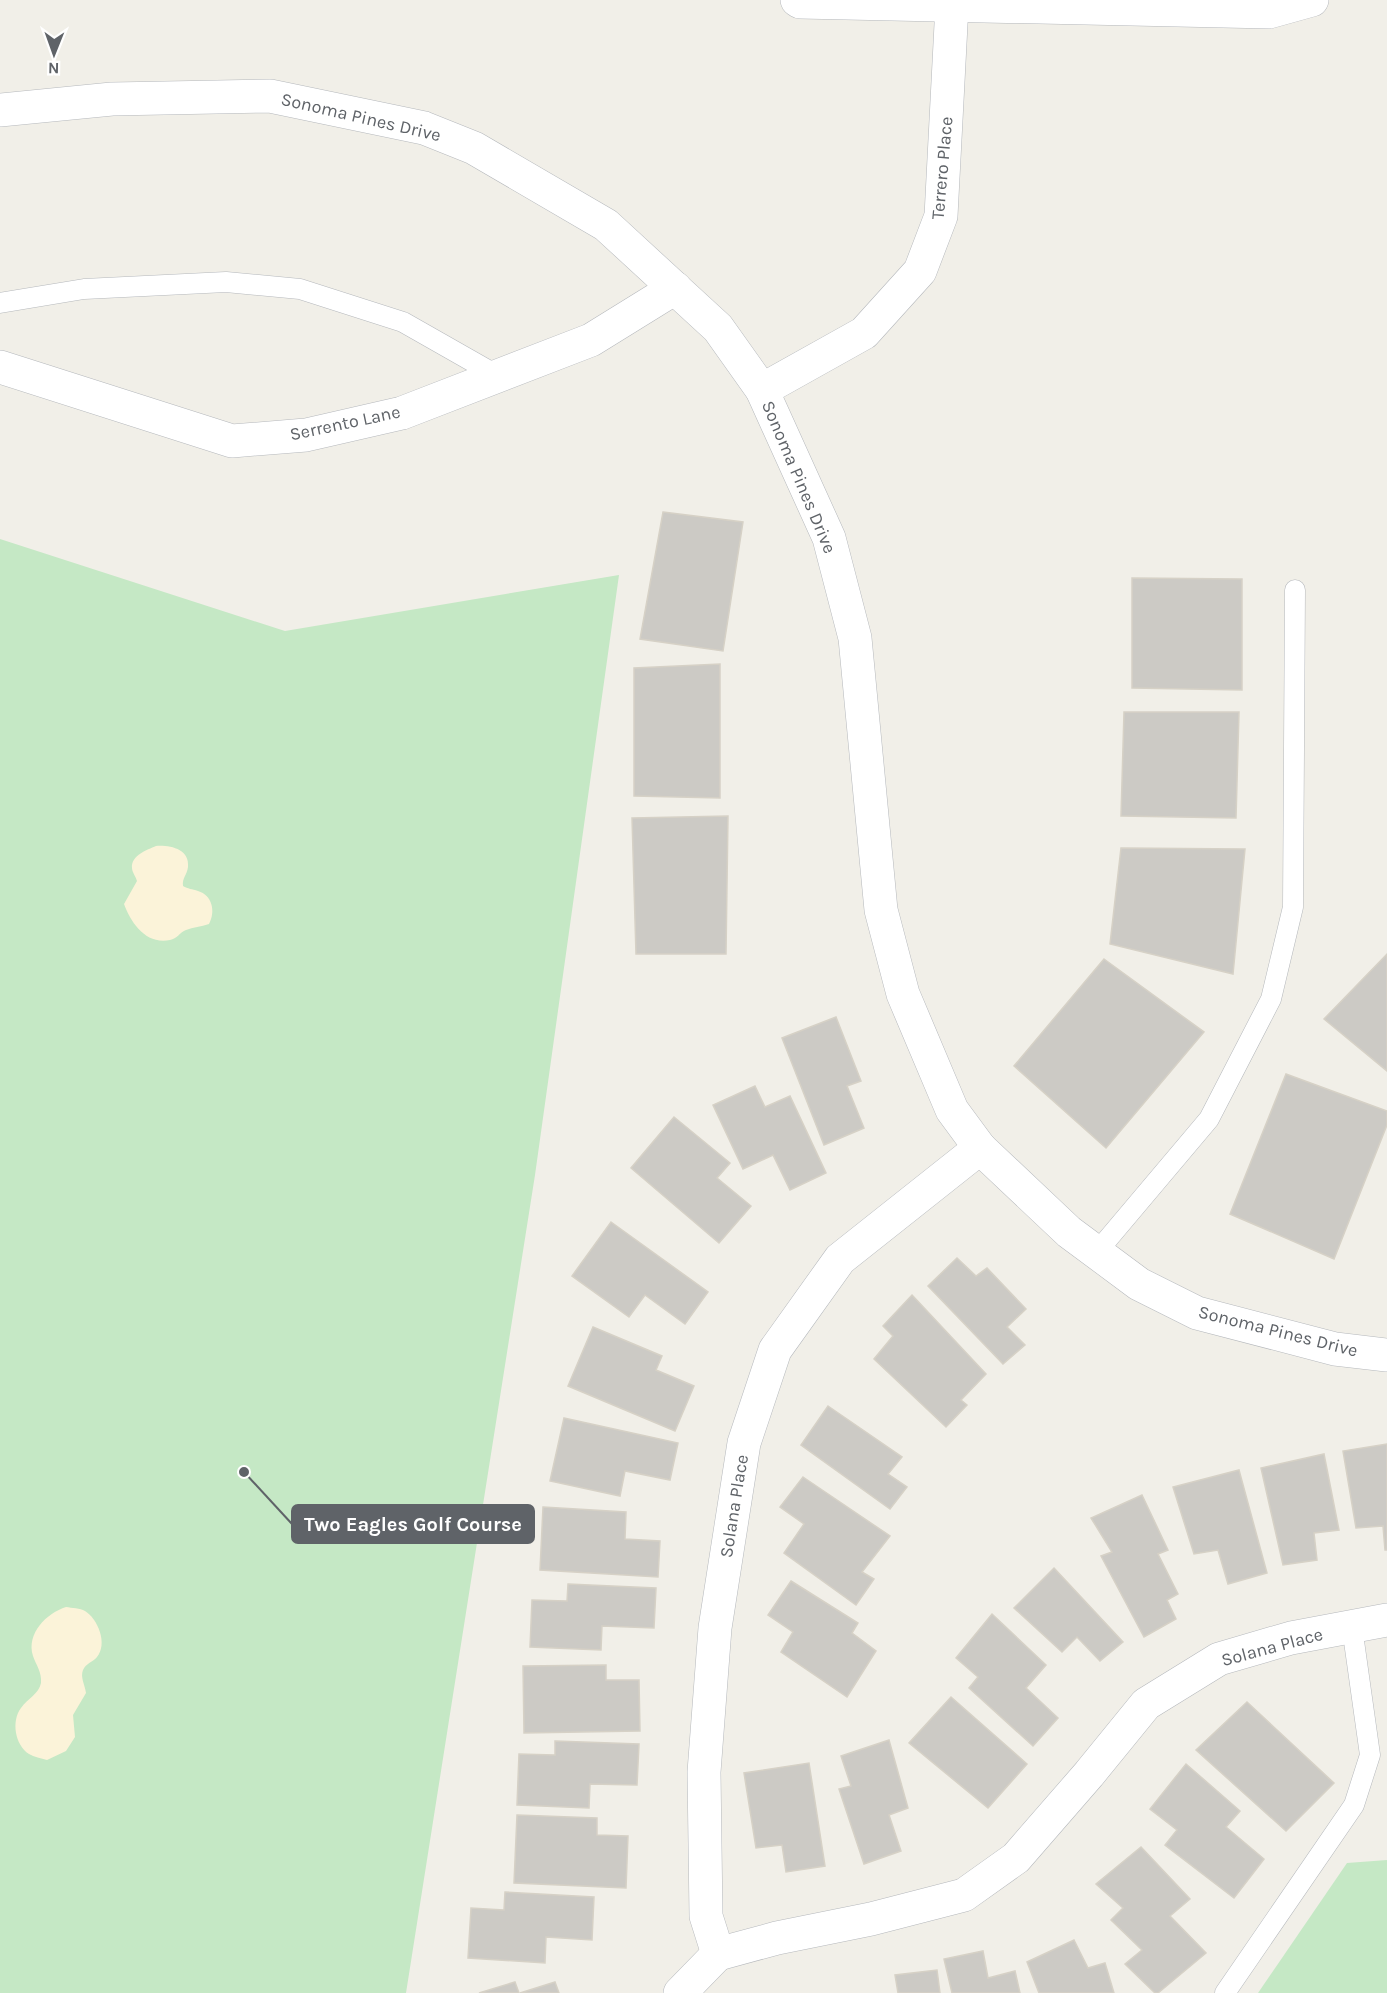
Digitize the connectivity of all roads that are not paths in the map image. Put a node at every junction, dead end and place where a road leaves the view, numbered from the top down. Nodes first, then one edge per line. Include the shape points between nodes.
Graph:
1 (797, 0) edge
2 (1312, 0) edge
3 (952, 5) junction
4 (0, 110) edge
5 (675, 288) junction
6 (0, 303) edge
7 (0, 367) edge
8 (498, 376) junction
9 (762, 390) junction
10 (1295, 590) dead end
11 (980, 1148) junction
12 (1096, 1253) junction
13 (1387, 1355) edge
14 (1387, 1620) edge
15 (1352, 1627) junction
16 (718, 1954) junction
17 (680, 1993) edge
18 (1225, 1993) edge

1 - 3 street
2 - 3 street via 1269,12
3 - 9 street, Terrero Place via 941,216 920,271 864,333
4 - 5 street, Sonoma Pines Drive via 112,99 270,96 424,128 474,148 606,225
5 - 8 street, Serrento Lane via 591,340
5 - 9 street, Sonoma Pines Drive via 718,328
6 - 8 lane via 84,289 226,282 300,289 403,322
7 - 8 street, Serrento Lane via 232,441 306,435 402,412
9 - 11 street, Sonoma Pines Drive via 829,538 855,638 881,910 903,994 952,1110
10 - 12 lane via 1293,907 1271,999 1209,1119
11 - 12 street, Sonoma Pines Drive
11 - 16 street, Solana Place via 840,1259 775,1350 744,1443 715,1628 704,1772 706,1916
12 - 13 street, Sonoma Pines Drive via 1139,1284 1197,1313 1335,1348
14 - 15 street, Solana Place
15 - 16 street, Solana Place via 1291,1638 1219,1659 1146,1704 1016,1858 964,1895
15 - 18 lane via 1370,1755 1354,1805
16 - 17 street

